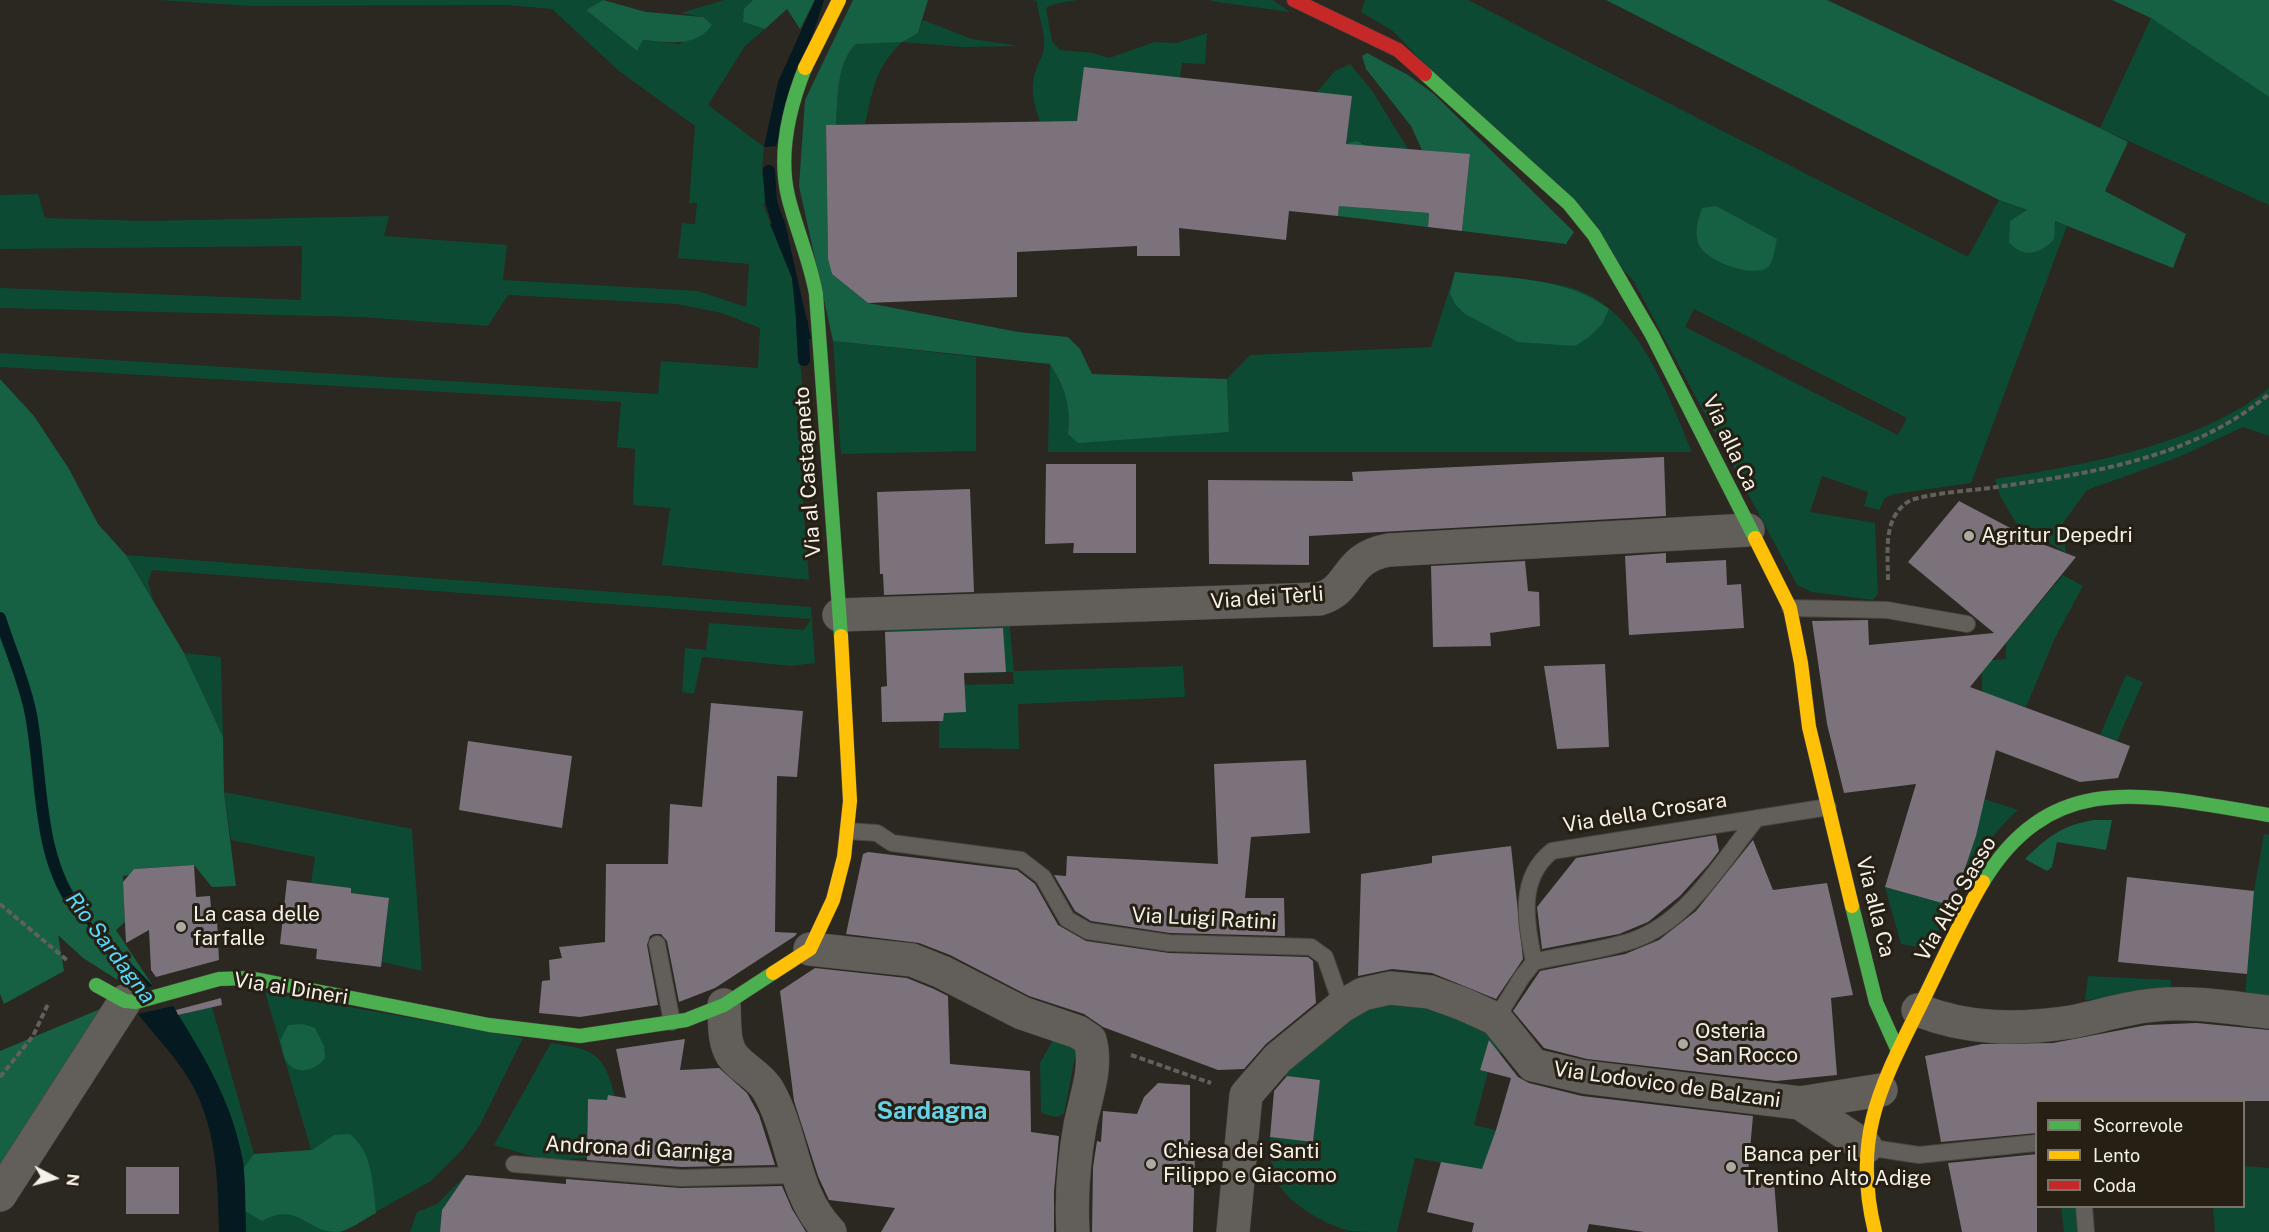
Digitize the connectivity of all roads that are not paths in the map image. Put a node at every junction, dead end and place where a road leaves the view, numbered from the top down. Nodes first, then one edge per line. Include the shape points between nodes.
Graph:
1 (839, 0) edge
2 (1294, 0) edge
3 (1748, 530) junction
4 (1790, 608) junction
5 (839, 615) junction
6 (1967, 624) dead end
7 (1828, 807) junction
8 (2269, 815) edge
9 (1757, 818) junction
10 (848, 831) junction
11 (657, 944) dead end
12 (810, 949) junction
13 (1534, 962) junction
14 (96, 985) road end
15 (130, 1002) junction
16 (724, 1005) junction
17 (1342, 1006) junction
18 (1918, 1010) junction
19 (2269, 1012) edge
20 (1496, 1019) junction
21 (672, 1022) junction
22 (1898, 1051) junction
23 (1881, 1090) junction
24 (1800, 1103) junction
25 (2035, 1143) edge
26 (1866, 1148) junction
27 (514, 1164) dead end
28 (797, 1176) junction
29 (0, 1196) edge
30 (2084, 1208) edge
31 (1242, 1231) edge
32 (830, 1232) edge
33 (1073, 1232) edge
34 (1875, 1232) edge
35 (2086, 1232) edge

1 - 5 street, Via al Castagneto via 800,80 784,162 790,202 815,285
2 - 3 street, Via alla Ca via 1398,50 1569,204 1594,235 1658,345
3 - 4 street, Via alla Ca
3 - 5 street, Via dei Tèrli via 1389,550 1371,553 1356,563 1332,596 1319,599
4 - 6 lane via 1887,610
4 - 7 street, Via alla Ca via 1809,727
5 - 10 street, Via al Castagneto via 850,801
7 - 9 lane, Via della Crosara
7 - 22 street, Via alla Ca via 1876,1002
8 - 18 street, Via Alto Sasso via 2131,798 2073,802 2049,813 2016,838 1993,868
9 - 13 lane, Via della Crosara via 1670,921 1633,940
9 - 13 lane, Via della Crosara via 1552,851 1539,861 1530,877 1527,895
10 - 12 street, Via al Castagneto via 833,900
10 - 17 lane, Via Luigi Ratini via 877,833 892,843 1022,860 1043,877 1067,919 1088,931 1169,943 1311,947 1325,957
11 - 21 lane
12 - 16 street, Via ai Dineri
12 - 33 street via 912,960 1022,1013 1078,1032 1090,1040 1093,1055 1080,1128
13 - 20 lane
14 - 15 street
15 - 21 street, Via ai Dineri via 219,979 250,978 489,1025 580,1036
15 - 29 street
16 - 21 street, Via ai Dineri
16 - 28 street via 726,1036 733,1055 768,1090
17 - 20 street, Via Lodovico de Balzani via 1363,994 1410,988
17 - 31 street, Via Lodovico de Balzani via 1256,1083
18 - 19 street via 1985,1028 2070,1022 2154,1005 2191,1004
18 - 22 street, Via Alto Sasso
20 - 24 street, Via Lodovico de Balzani via 1533,1065 1584,1077
22 - 23 street, Via Alto Sasso
23 - 24 street, Via Lodovico de Balzani
23 - 26 street, Via Alto Sasso
24 - 26 street, Via Lodovico de Balzani
25 - 26 lane via 1919,1155
26 - 34 street, Via Alto Sasso via 1866,1199
27 - 28 lane, Androna di Garniga via 681,1178
28 - 32 street via 819,1221
30 - 35 lane

